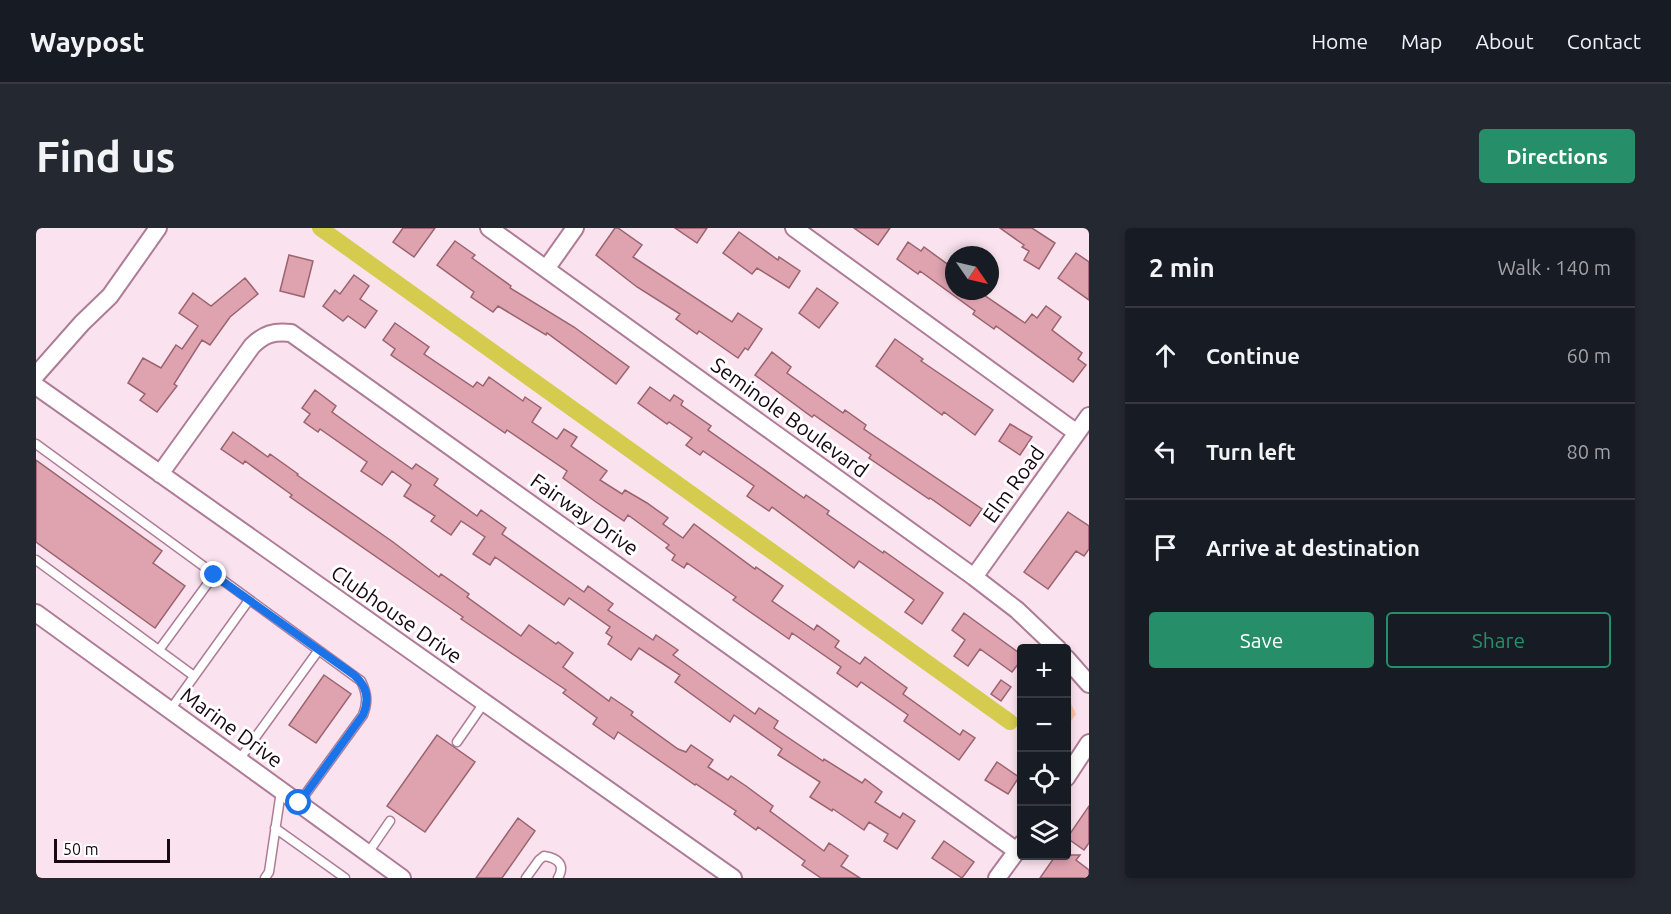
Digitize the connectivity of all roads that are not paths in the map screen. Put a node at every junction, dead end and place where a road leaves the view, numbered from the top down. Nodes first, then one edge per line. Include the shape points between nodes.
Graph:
1 (158, 228) edge
2 (489, 228) edge
3 (575, 228) edge
4 (794, 228) edge
5 (546, 269) junction
6 (36, 375) edge
7 (36, 386) edge
8 (1089, 416) edge
9 (1077, 433) junction
10 (36, 444) edge
11 (160, 474) junction
12 (36, 560) edge
13 (214, 575) junction
14 (974, 577) junction
15 (249, 600) junction
16 (36, 613) edge
17 (1054, 644) edge
18 (159, 650) junction
19 (318, 651) junction
20 (1071, 664) edge
21 (194, 676) junction
22 (1089, 684) edge
23 (484, 703) junction
24 (170, 710) junction
25 (456, 741) dead end
26 (1089, 743) edge
27 (239, 760) junction
28 (1071, 770) edge
29 (281, 790) junction
30 (299, 803) junction
31 (390, 820) dead end
32 (275, 828) junction
33 (1017, 847) edge
34 (1017, 851) edge
35 (368, 853) junction
36 (265, 878) edge
37 (345, 878) edge
38 (402, 878) edge
39 (526, 878) edge
40 (558, 878) edge
41 (733, 878) edge
42 (997, 878) edge

1 - 6 street via 110,296
2 - 5 street, Seminole Boulevard
3 - 5 street
4 - 9 street
5 - 14 street, Seminole Boulevard
7 - 11 street, Clubhouse Drive
8 - 9 street, Elm Road
9 - 14 street, Elm Road
10 - 13 lane
11 - 23 street, Clubhouse Drive
11 - 33 street, Fairway Drive via 252,346 269,333 291,333
12 - 18 lane
13 - 15 lane
13 - 18 lane
14 - 17 street, Seminole Boulevard
15 - 19 lane
15 - 21 lane
16 - 24 street, Marine Drive
18 - 21 lane
19 - 27 lane
19 - 30 lane via 361,681 366,707
20 - 22 street
21 - 24 lane
23 - 25 lane
23 - 41 street, Clubhouse Drive
24 - 27 street, Marine Drive
26 - 28 street
27 - 29 street, Marine Drive
29 - 30 street, Marine Drive
29 - 32 lane
30 - 35 street, Marine Drive
31 - 35 lane
32 - 36 lane
32 - 37 lane
34 - 42 street
35 - 38 street, Marine Drive
39 - 40 lane via 544,856 552,857 561,867

